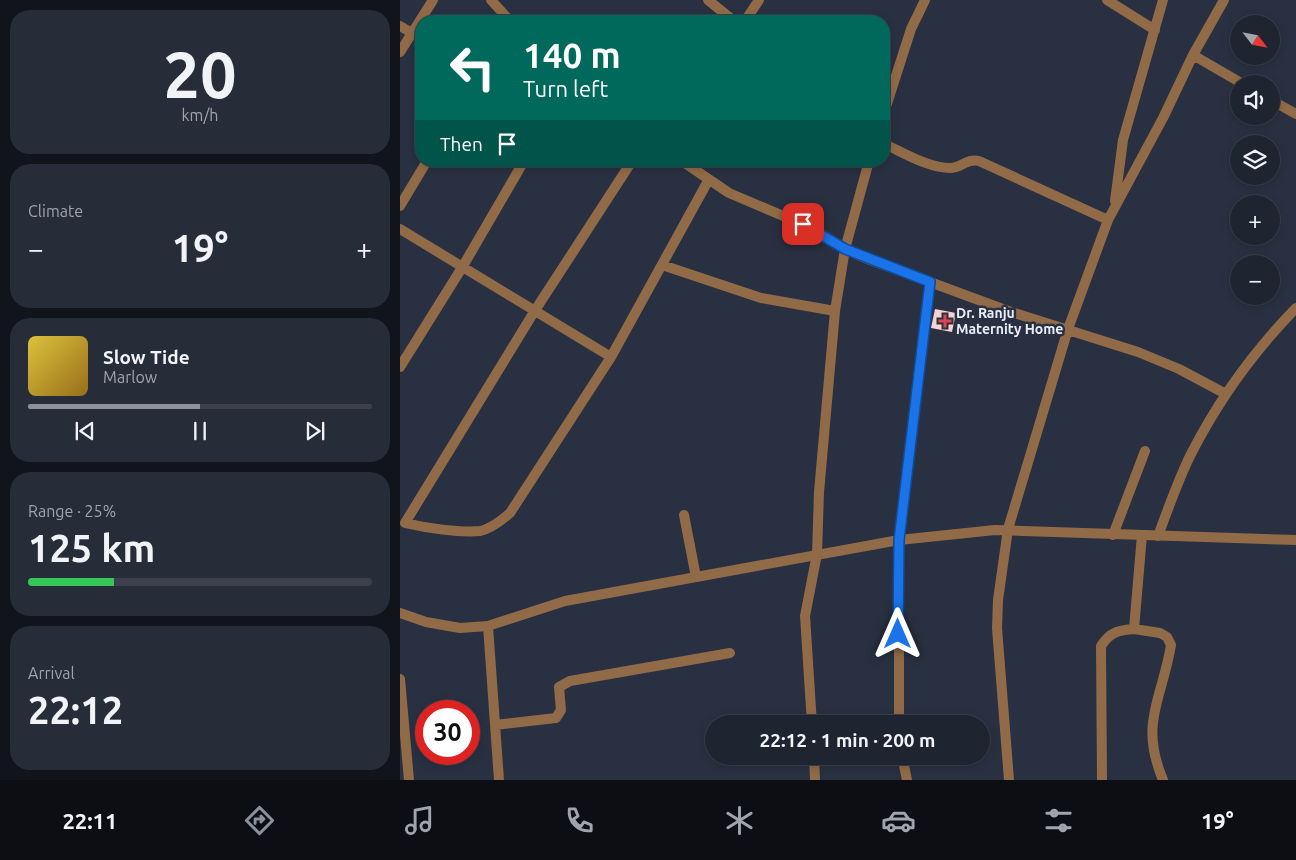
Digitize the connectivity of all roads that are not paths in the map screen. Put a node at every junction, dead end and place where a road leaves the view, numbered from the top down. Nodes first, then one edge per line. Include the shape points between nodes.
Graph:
1 (433, 0) edge
2 (491, 0) edge
3 (708, 0) edge
4 (759, 0) edge
5 (925, 0) edge
6 (1107, 0) edge
7 (1163, 0) edge
8 (1224, 0) edge
9 (423, 15) edge
10 (505, 15) edge
11 (727, 15) edge
12 (749, 15) edge
13 (400, 26) edge
14 (415, 28) edge
15 (1155, 30) junction
16 (412, 33) junction
17 (400, 52) edge
18 (1193, 54) junction
19 (1230, 76) edge
20 (890, 95) edge
21 (1280, 105) edge
22 (1296, 114) edge
23 (890, 146) edge
24 (423, 167) edge
25 (521, 167) edge
26 (628, 167) edge
27 (690, 167) edge
28 (868, 167) edge
29 (708, 181) junction
30 (400, 206) edge
31 (1114, 207) junction
32 (1108, 220) junction
33 (400, 228) edge
34 (845, 249) junction
35 (662, 265) junction
36 (463, 266) junction
37 (930, 282) junction
38 (1296, 308) edge
39 (835, 311) junction
40 (534, 312) junction
41 (1068, 329) junction
42 (611, 357) junction
43 (400, 367) edge
44 (1226, 394) junction
45 (1145, 451) dead end
46 (684, 515) dead end
47 (403, 521) edge
48 (1008, 529) junction
49 (1113, 535) junction
50 (1142, 535) junction
51 (1158, 536) junction
52 (899, 540) junction
53 (1296, 540) edge
54 (816, 554) junction
55 (696, 577) junction
56 (400, 613) edge
57 (488, 626) junction
58 (1134, 629) junction
59 (730, 653) dead end
60 (400, 679) edge
61 (811, 715) edge
62 (899, 715) edge
63 (495, 725) junction
64 (814, 765) edge
65 (904, 765) edge
66 (409, 780) edge
67 (499, 780) edge
68 (815, 780) edge
69 (907, 780) edge
70 (1009, 780) edge
71 (1102, 780) edge
72 (1163, 780) edge

1 - 9 street
2 - 10 street
3 - 11 street
4 - 12 street
5 - 20 street via 911,30
6 - 15 street
7 - 15 street
8 - 18 street
13 - 16 street
14 - 16 street
15 - 31 street via 1123,140
16 - 17 street
18 - 19 street
18 - 31 street via 1163,118
21 - 22 street
23 - 32 street via 945,168 957,167 968,161 980,162
24 - 30 street
25 - 36 street
26 - 40 street
27 - 29 street
28 - 34 street
29 - 34 street via 814,229
29 - 35 street
31 - 32 street
32 - 41 street
33 - 36 street
34 - 37 street
34 - 39 street
35 - 39 street via 761,298
35 - 42 street
36 - 40 street
36 - 43 street
37 - 41 street
37 - 52 street
38 - 44 street
39 - 54 street
40 - 42 street
40 - 47 street
41 - 44 street via 1172,365
41 - 48 street
42 - 47 street via 510,513 501,521 480,531 420,527
44 - 51 street via 1190,456
45 - 49 street
46 - 55 street
48 - 49 street
48 - 52 street
48 - 70 street via 997,628
49 - 50 street
50 - 51 street
50 - 58 street
51 - 53 street
52 - 54 street
52 - 62 street
54 - 55 street
54 - 61 street via 805,616
55 - 57 street via 565,601
56 - 57 street via 460,628
57 - 63 street
58 - 71 street via 1111,633 1101,646
58 - 72 street via 1160,633 1168,637 1171,645 1152,717 1154,753
59 - 63 street via 570,681 559,687 561,710 556,718
60 - 66 street
63 - 67 street
64 - 68 street
65 - 69 street

